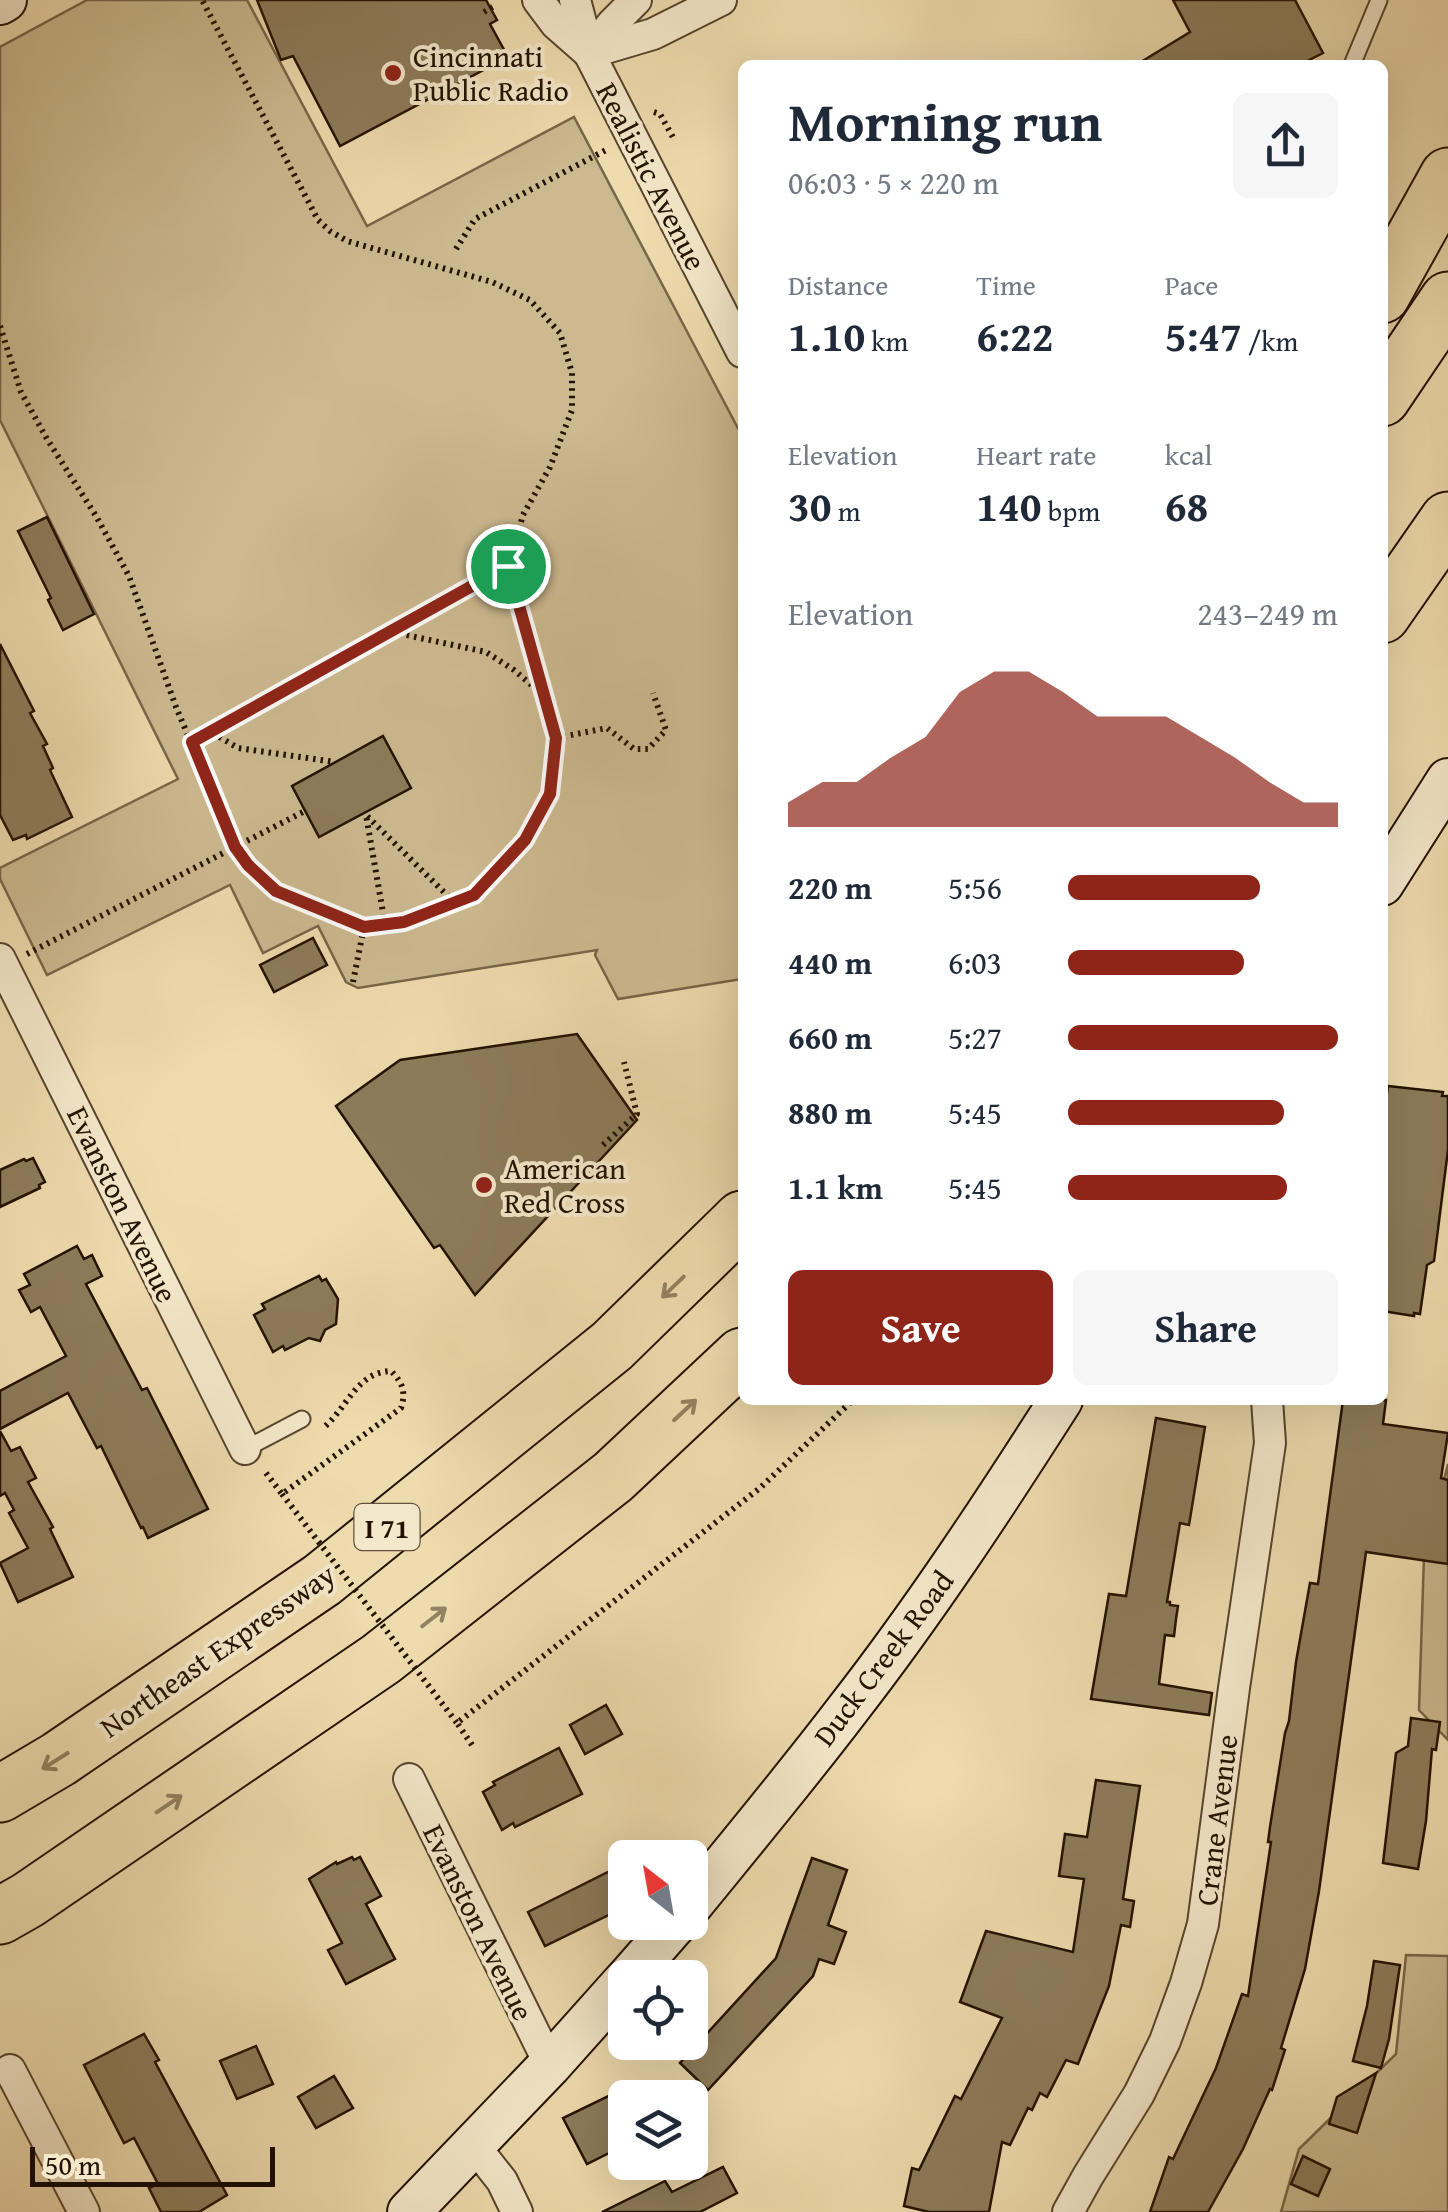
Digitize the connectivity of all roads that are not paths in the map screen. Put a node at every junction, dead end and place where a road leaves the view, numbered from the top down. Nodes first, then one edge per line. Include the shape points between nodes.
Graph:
1 (538, 0) edge
2 (575, 0) edge
3 (636, 0) edge
4 (720, 0) edge
5 (1379, 0) edge
6 (589, 53) junction
7 (1354, 60) edge
8 (1448, 176) edge
9 (1388, 284) edge
10 (1448, 300) edge
11 (738, 344) edge
12 (1388, 389) edge
13 (1448, 520) edge
14 (1388, 606) edge
15 (1448, 780) edge
16 (1388, 875) edge
17 (1, 963) edge
18 (738, 1223) edge
19 (738, 1360) edge
20 (1058, 1405) edge
21 (1267, 1405) edge
22 (302, 1419) dead end
23 (245, 1449) joint
24 (409, 1779) dead end
25 (0, 1794) edge
26 (708, 1884) edge
27 (0, 1916) edge
28 (661, 1940) edge
29 (644, 1960) edge
30 (608, 2001) edge
31 (550, 2065) junction
32 (10, 2070) dead end
33 (473, 2144) junction
34 (84, 2212) edge
35 (409, 2212) edge
36 (517, 2212) edge
37 (1068, 2212) edge

1 - 6 street, Realistic Avenue
2 - 6 street, Realistic Avenue
3 - 6 street
4 - 6 street via 653,34
5 - 7 lane
6 - 11 street, Realistic Avenue
8 - 9 highway
10 - 12 highway
13 - 14 highway
15 - 16 street
17 - 23 street, Evanston Avenue
18 -> 25 highway, Northeast Expressway / I 71 via 612,1346 322,1580
27 -> 19 highway via 381,1659 613,1476
20 - 26 street, Duck Creek Road via 848,1709
21 - 37 street, Crane Avenue via 1270,1443 1202,1924 1186,1983 1140,2094
22 - 23 lane
24 - 31 street, Evanston Avenue
28 - 29 street
30 - 31 street
31 - 33 street
32 - 34 street
33 - 35 street
33 - 36 street

